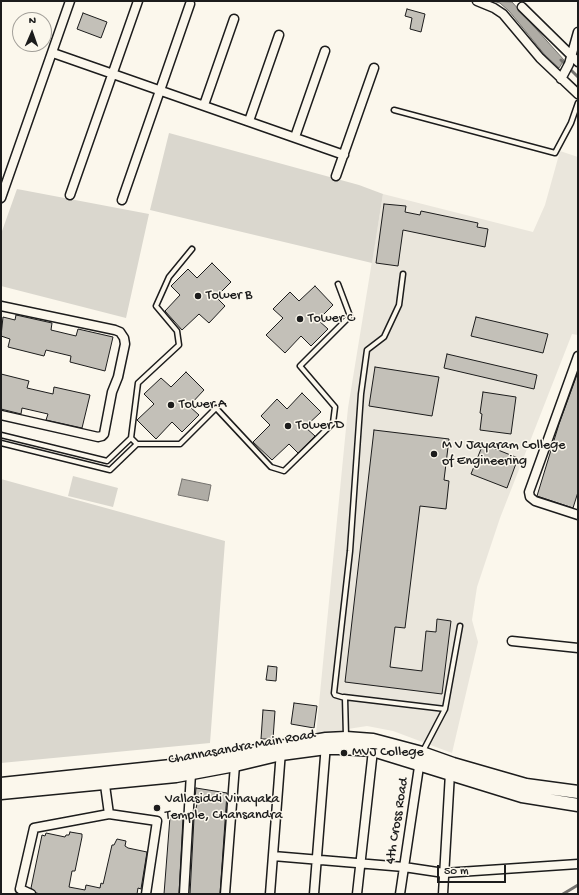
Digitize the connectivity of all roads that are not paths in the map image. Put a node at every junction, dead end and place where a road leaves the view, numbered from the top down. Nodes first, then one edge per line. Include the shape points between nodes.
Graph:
1 (70, 1) edge
2 (138, 1) edge
3 (477, 1) edge
4 (190, 4) dead end
5 (522, 7) dead end
6 (234, 19) dead end
7 (578, 32) edge
8 (279, 35) dead end
9 (326, 51) dead end
10 (53, 53) junction
11 (571, 63) edge
12 (374, 68) dead end
13 (113, 73) junction
14 (561, 79) junction
15 (160, 90) junction
16 (578, 94) edge
17 (578, 103) edge
18 (204, 106) junction
19 (394, 110) dead end
20 (249, 121) junction
21 (295, 137) junction
22 (344, 154) junction
23 (336, 176) dead end
24 (70, 195) dead end
25 (1, 198) edge
26 (122, 200) dead end
27 (192, 249) dead end
28 (403, 274) dead end
29 (338, 284) dead end
30 (1, 306) edge
31 (578, 356) edge
32 (1, 415) edge
33 (1, 435) edge
34 (131, 438) junction
35 (1, 443) edge
36 (137, 444) junction
37 (578, 513) edge
38 (460, 626) dead end
39 (512, 641) dead end
40 (578, 648) edge
41 (343, 697) junction
42 (445, 709) junction
43 (346, 738) junction
44 (326, 744) junction
45 (281, 750) junction
46 (373, 750) junction
47 (421, 758) junction
48 (235, 766) junction
49 (450, 773) junction
50 (191, 774) junction
51 (104, 779) junction
52 (1, 784) edge
53 (1, 793) edge
54 (578, 799) edge
55 (108, 814) junction
56 (273, 856) junction
57 (318, 860) junction
58 (361, 862) junction
59 (578, 864) edge
60 (404, 867) junction
61 (444, 873) junction
62 (31, 894) edge
63 (146, 894) edge
64 (184, 894) edge
65 (226, 894) edge
66 (270, 894) edge
67 (314, 894) edge
68 (357, 894) edge
69 (400, 894) edge
70 (443, 894) edge

1 - 10 street
2 - 13 street
3 - 14 street via 503,14
4 - 15 street
5 - 11 street
6 - 18 street
7 - 11 street
8 - 20 street
9 - 21 street
10 - 13 street
10 - 25 street
11 - 14 street
12 - 22 street
13 - 15 street
13 - 24 street
14 - 16 street
15 - 18 street
15 - 26 street
17 - 19 lane via 555,153
18 - 20 street
20 - 21 street
21 - 22 street
22 - 23 street
27 - 34 lane via 169,277 156,306 177,331 179,345 138,383
28 - 41 lane via 399,305 384,337 367,350 366,357 350,551 334,693
29 - 36 lane via 350,316 300,366 335,407 333,423 284,471 271,467 216,408 180,444
30 - 32 street via 116,330 124,338 125,344 102,436
31 - 37 street via 529,492 535,501
33 - 34 lane via 108,461
34 - 36 lane
35 - 36 lane via 110,470
38 - 42 lane
39 - 40 street
41 - 42 lane
41 - 43 lane via 346,702
42 - 47 lane
43 - 44 main road, Channasandra Main Road
43 - 47 main road, Channasandra Main Road via 374,740
44 - 45 main road, Channasandra Main Road
44 - 46 main road, Channasandra Main Road
44 - 57 street
45 - 48 main road, Channasandra Main Road
45 - 51 main road, Channasandra Main Road
45 - 56 street
46 - 47 main road, Channasandra Main Road
46 - 58 street
47 - 49 main road, Channasandra Main Road
47 - 54 main road, Channasandra Main Road via 453,764
47 - 60 street, 4th Cross Road
48 - 50 main road, Channasandra Main Road
48 - 65 street
49 - 54 main road, Channasandra Main Road via 522,796
49 - 61 street
50 - 51 main road, Channasandra Main Road
50 - 64 street
51 - 52 main road, Channasandra Main Road
51 - 53 main road, Channasandra Main Road
51 - 55 street
55 - 62 street via 34,828 20,889
55 - 63 street via 157,821
56 - 57 street
56 - 66 street
57 - 58 street
57 - 67 street
58 - 60 street
58 - 68 street
59 - 61 street
60 - 61 street
60 - 69 street, 4th Cross Road
61 - 70 street

